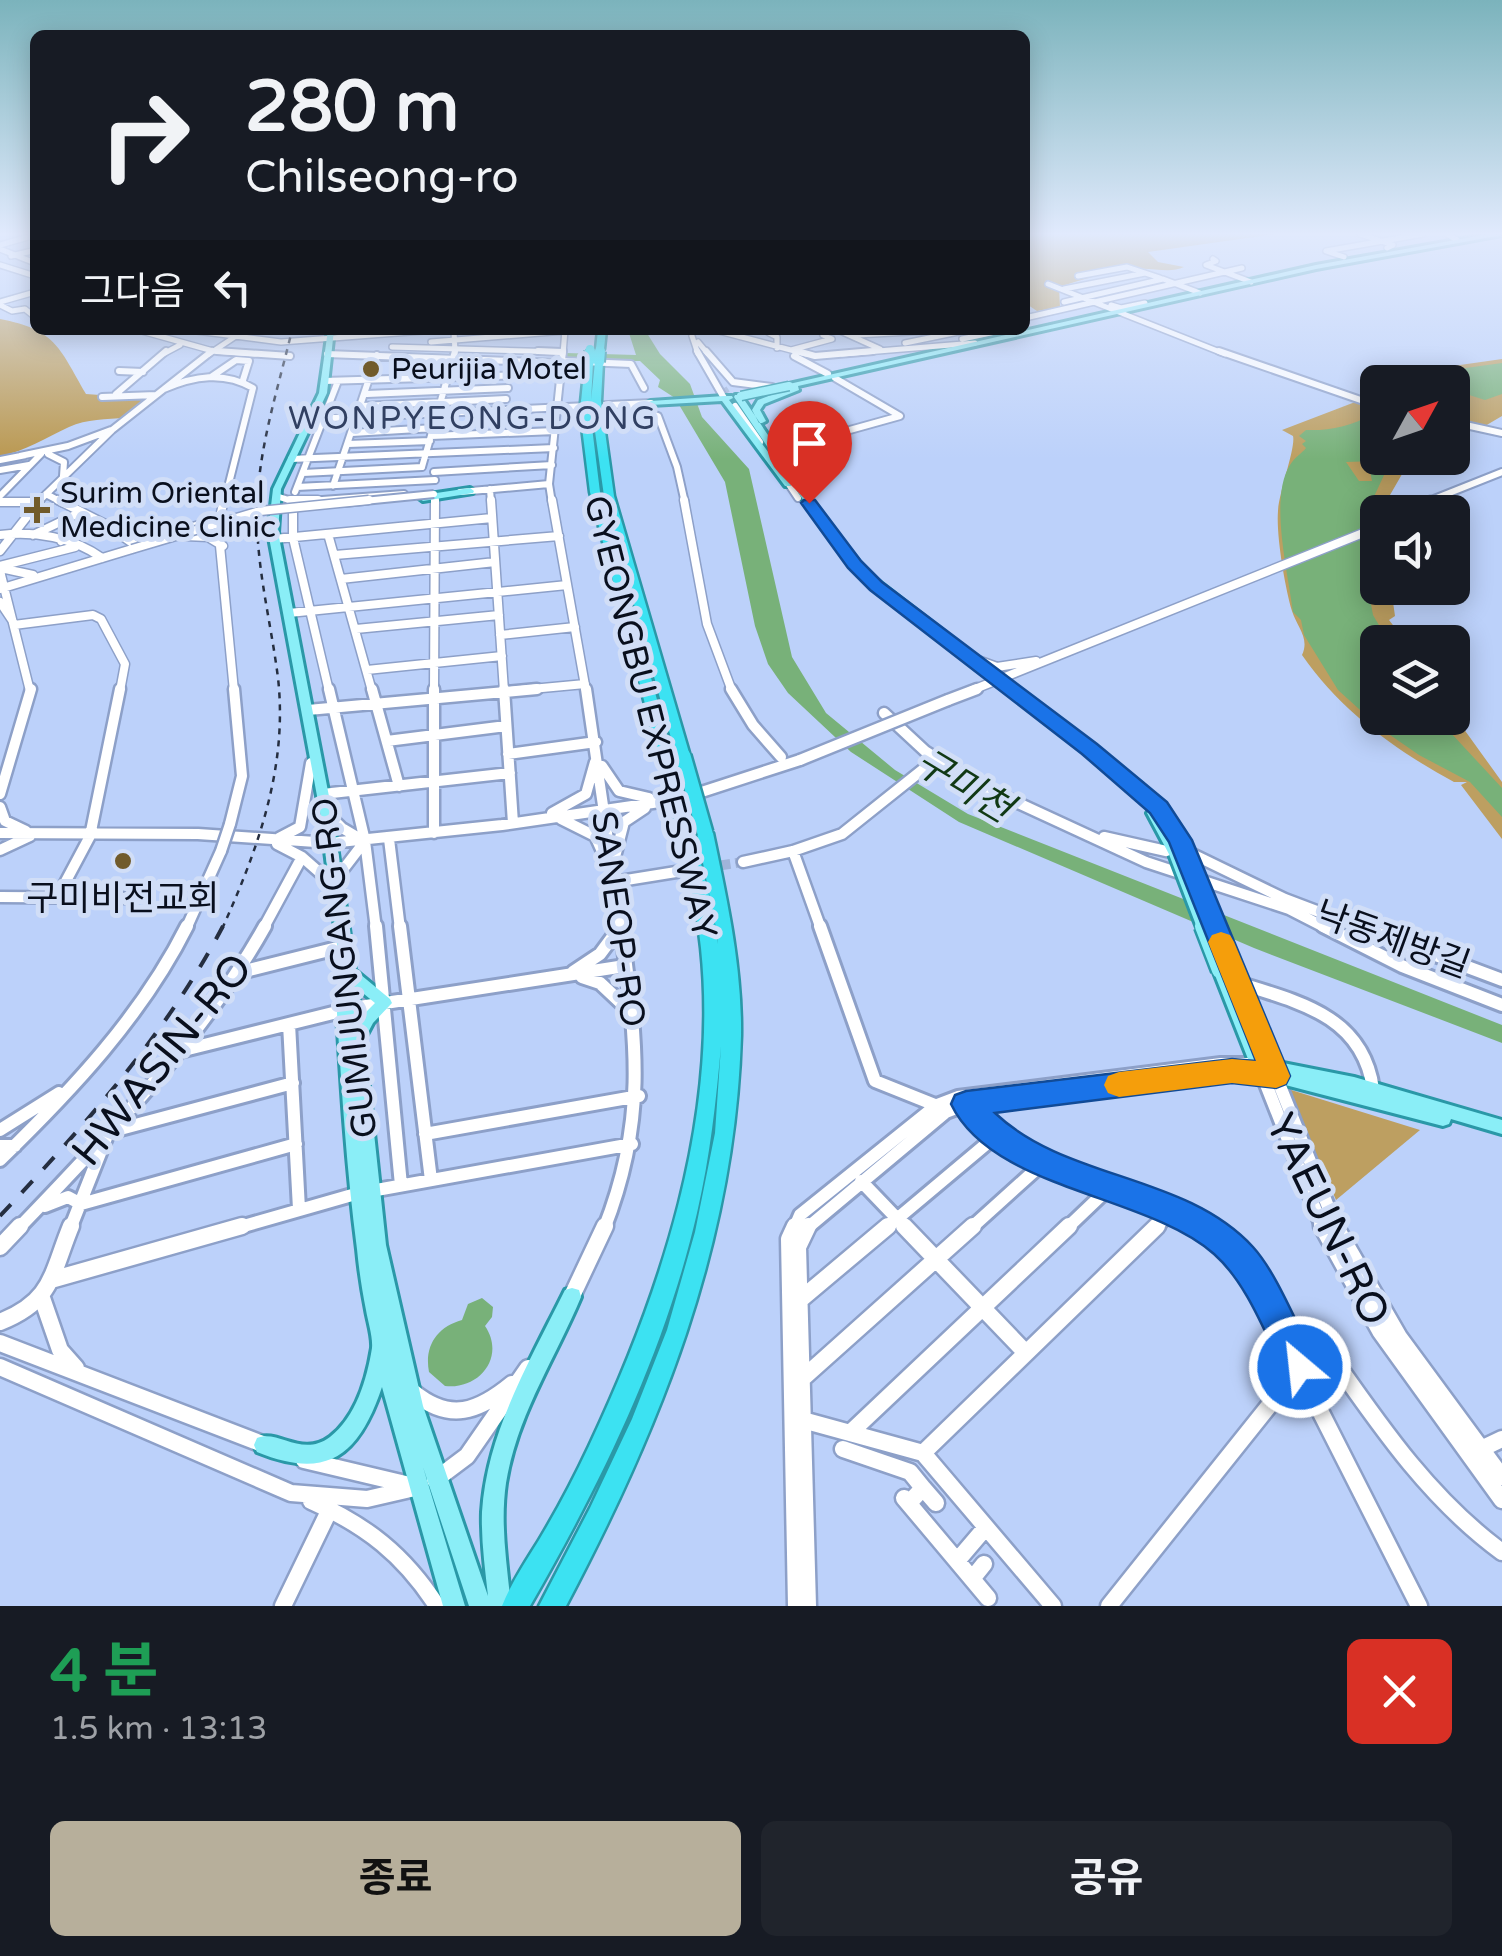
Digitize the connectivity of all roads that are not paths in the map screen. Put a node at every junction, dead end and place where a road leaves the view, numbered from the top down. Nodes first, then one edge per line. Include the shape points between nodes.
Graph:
1 (1065, 309) edge
2 (1109, 309) edge
3 (1130, 309) edge
4 (1133, 309) edge
5 (1116, 313) junction
6 (1030, 315) edge
7 (1034, 316) junction
8 (1056, 325) junction
9 (1030, 328) edge
10 (1030, 328) edge
11 (155, 335) edge
12 (208, 335) edge
13 (226, 335) edge
14 (236, 335) edge
15 (257, 335) edge
16 (378, 335) edge
17 (394, 335) edge
18 (414, 335) edge
19 (454, 335) edge
20 (565, 335) edge
21 (593, 335) edge
22 (600, 335) edge
23 (692, 335) edge
24 (692, 335) edge
25 (732, 335) edge
26 (772, 335) edge
27 (823, 335) edge
28 (851, 335) edge
29 (889, 335) edge
30 (945, 335) edge
31 (997, 335) edge
32 (997, 335) edge
33 (999, 335) edge
34 (152, 336) joint
35 (498, 336) edge
36 (937, 337) junction
37 (328, 338) edge
38 (832, 339) junction
39 (227, 340) junction
40 (863, 341) junction
41 (698, 342) junction
42 (292, 344) junction
43 (455, 344) junction
44 (813, 344) junction
45 (180, 345) junction
46 (416, 346) junction
47 (952, 346) junction
48 (392, 347) junction
49 (777, 348) junction
50 (595, 349) junction
51 (501, 350) junction
52 (882, 350) junction
53 (212, 351) junction
54 (789, 351) junction
55 (562, 352) junction
56 (858, 354) junction
57 (354, 355) junction
58 (290, 356) dead end
59 (376, 356) junction
60 (454, 359) junction
61 (482, 360) junction
62 (512, 361) junction
63 (562, 362) junction
64 (128, 365) dead end
65 (191, 367) junction
66 (869, 369) junction
67 (851, 370) junction
68 (144, 372) junction
69 (560, 374) junction
70 (479, 376) junction
71 (509, 376) junction
72 (831, 376) junction
73 (214, 377) junction
74 (448, 377) junction
75 (242, 380) junction
76 (352, 380) junction
77 (372, 380) junction
78 (324, 381) junction
79 (338, 381) junction
80 (772, 386) junction
81 (791, 386) junction
82 (508, 388) junction
83 (644, 388) dead end
84 (164, 389) junction
85 (444, 391) junction
86 (116, 394) junction
87 (367, 394) junction
88 (157, 395) junction
89 (730, 395) junction
90 (102, 397) dead end
91 (506, 399) junction
92 (441, 402) junction
93 (1360, 402) edge
94 (651, 403) joint
95 (362, 406) junction
96 (591, 406) junction
97 (623, 406) junction
98 (557, 409) junction
99 (504, 411) junction
100 (756, 412) junction
101 (438, 414) junction
102 (396, 416) junction
103 (358, 417) junction
104 (326, 418) junction
105 (311, 419) junction
106 (125, 422) junction
107 (1470, 426) edge
108 (391, 430) junction
109 (555, 431) junction
110 (352, 433) junction
111 (1502, 433) edge
112 (432, 435) junction
113 (388, 443) junction
114 (348, 444) junction
115 (554, 448) junction
116 (778, 450) junction
117 (92, 451) junction
118 (426, 453) junction
119 (45, 454) junction
120 (384, 455) junction
121 (20, 456) junction
122 (344, 456) junction
123 (291, 458) junction
124 (309, 458) junction
125 (0, 460) edge
126 (783, 463) junction
127 (30, 465) junction
128 (552, 465) junction
129 (422, 467) junction
130 (380, 469) junction
131 (0, 470) edge
132 (339, 471) junction
133 (303, 473) junction
134 (1502, 474) edge
135 (63, 476) junction
136 (435, 476) junction
137 (16, 480) junction
138 (794, 481) junction
139 (0, 484) edge
140 (375, 484) junction
141 (549, 484) junction
142 (334, 486) junction
143 (298, 487) junction
144 (490, 489) junction
145 (470, 491) joint
146 (46, 494) junction
147 (434, 494) junction
148 (1446, 495) edge
149 (1453, 495) edge
150 (276, 496) junction
151 (0, 499) edge
152 (39, 502) junction
153 (295, 507) junction
154 (81, 512) junction
155 (272, 513) junction
156 (492, 518) junction
157 (101, 522) junction
158 (219, 522) junction
159 (436, 524) junction
160 (1360, 531) edge
161 (12, 533) junction
162 (328, 534) junction
163 (0, 535) edge
164 (33, 535) junction
165 (185, 536) junction
166 (559, 536) junction
167 (293, 538) junction
168 (274, 540) junction
169 (494, 541) junction
170 (60, 542) junction
171 (76, 546) junction
172 (223, 546) junction
173 (436, 546) junction
174 (134, 547) junction
175 (0, 552) edge
176 (335, 555) junction
177 (106, 557) junction
178 (495, 562) junction
179 (0, 568) edge
180 (435, 569) junction
181 (63, 570) junction
182 (49, 573) junction
183 (342, 579) junction
184 (568, 585) junction
185 (2, 588) edge
186 (497, 592) junction
187 (435, 598) junction
188 (5, 603) edge
189 (350, 607) junction
190 (312, 611) junction
191 (289, 613) junction
192 (499, 615) junction
193 (13, 622) junction
194 (434, 622) junction
195 (575, 627) junction
196 (356, 630) junction
197 (500, 635) junction
198 (966, 655) junction
199 (502, 656) junction
200 (434, 663) junction
201 (1038, 663) junction
202 (367, 670) junction
203 (993, 681) junction
204 (585, 684) junction
205 (504, 692) junction
206 (434, 698) junction
207 (1025, 700) junction
208 (378, 704) junction
209 (336, 707) junction
210 (308, 710) junction
211 (884, 713) dead end
212 (506, 726) junction
213 (432, 735) junction
214 (387, 741) junction
215 (596, 747) junction
216 (508, 754) junction
217 (781, 757) dead end
218 (311, 763) junction
219 (929, 764) dead end
220 (510, 773) junction
221 (433, 782) junction
222 (399, 786) junction
223 (356, 791) junction
224 (0, 794) edge
225 (323, 794) junction
226 (680, 799) junction
227 (0, 807) edge
228 (603, 808) junction
229 (326, 812) junction
230 (555, 818) junction
231 (529, 822) junction
232 (513, 823) junction
233 (0, 833) edge
234 (434, 833) junction
235 (36, 834) junction
236 (696, 834) junction
237 (1089, 834) junction
238 (90, 836) junction
239 (244, 837) junction
240 (389, 839) junction
241 (272, 841) junction
242 (365, 841) junction
243 (326, 843) junction
244 (0, 850) edge
245 (793, 851) junction
246 (1183, 854) junction
247 (302, 857) junction
248 (742, 862) tunnel mouth
249 (676, 872) tunnel mouth
250 (613, 879) junction
251 (331, 880) junction
252 (0, 896) edge
253 (58, 896) junction
254 (133, 898) dead end
255 (1281, 902) junction
256 (620, 927) junction
257 (338, 948) junction
258 (625, 966) junction
259 (348, 971) junction
260 (236, 973) junction
261 (568, 975) junction
262 (1502, 980) edge
263 (1237, 981) junction
264 (409, 1000) junction
265 (385, 1003) junction
266 (1502, 1005) edge
267 (349, 1009) junction
268 (632, 1014) junction
269 (289, 1024) junction
270 (356, 1040) junction
271 (178, 1052) junction
272 (1265, 1071) junction
273 (292, 1084) junction
274 (72, 1085) junction
275 (1373, 1089) junction
276 (639, 1096) junction
277 (962, 1100) junction
278 (942, 1109) junction
279 (1502, 1128) edge
280 (0, 1130) edge
281 (108, 1133) junction
282 (426, 1134) junction
283 (998, 1135) junction
284 (1502, 1135) edge
285 (296, 1144) junction
286 (632, 1144) junction
287 (5, 1147) edge
288 (0, 1160) edge
289 (1042, 1164) junction
290 (431, 1180) junction
291 (861, 1181) junction
292 (401, 1185) junction
293 (1110, 1187) junction
294 (364, 1192) junction
295 (80, 1204) junction
296 (300, 1210) junction
297 (1172, 1211) junction
298 (33, 1212) junction
299 (897, 1218) junction
300 (0, 1247) edge
301 (936, 1259) junction
302 (50, 1280) junction
303 (572, 1297) junction
304 (42, 1298) junction
305 (801, 1299) junction
306 (982, 1307) junction
307 (0, 1322) edge
308 (379, 1333) junction
309 (1317, 1336) dead end
310 (0, 1343) edge
311 (1026, 1353) junction
312 (0, 1367) edge
313 (1300, 1367) junction
314 (524, 1374) junction
315 (85, 1375) junction
316 (0, 1377) edge
317 (804, 1378) junction
318 (32, 1381) junction
319 (408, 1388) junction
320 (798, 1418) junction
321 (1502, 1439) edge
322 (847, 1441) junction
323 (264, 1445) junction
324 (1481, 1449) junction
325 (923, 1454) junction
326 (1502, 1477) edge
327 (428, 1483) junction
328 (923, 1488) junction
329 (291, 1492) junction
330 (1502, 1500) edge
331 (936, 1504) dead end
332 (330, 1509) junction
333 (986, 1528) junction
334 (1502, 1552) edge
335 (957, 1561) junction
336 (988, 1598) dead end
337 (282, 1606) edge
338 (437, 1606) edge
339 (454, 1606) edge
340 (480, 1606) edge
341 (500, 1606) edge
342 (516, 1606) edge
343 (552, 1606) edge
344 (796, 1606) edge
345 (808, 1606) edge
346 (1053, 1606) edge
347 (1109, 1606) edge
348 (1419, 1606) edge

1 - 7 street
2 - 5 street
3 - 5 main road
4 - 5 main road
5 - 8 main road
5 - 9 main road
5 - 93 street
6 - 7 street
7 - 8 street
8 - 10 main road
11 - 34 street
12 - 39 street
13 - 39 street
14 - 39 street
15 - 42 street
16 - 37 street
17 - 48 street
18 - 46 street
19 - 43 street
20 - 55 street, SANEOP-RO
21 - 50 highway, GYEONGBU EXPRESSWAY
22 - 50 highway, GYEONGBU EXPRESSWAY
23 - 41 street
24 - 89 street
25 - 49 street
26 - 49 street
27 - 38 street
28 - 40 street
29 - 40 street
30 - 36 street
31 - 47 main road
32 - 47 street
33 - 47 main road
34 - 45 street
35 - 43 street, SANEOP-RO
35 - 51 street
36 - 47 street
36 - 52 street
37 - 42 street
37 - 57 street
37 - 78 main road, GUMIJUNGANG-RO
37 - 155 main road, GUMIJUNGANG-RO via 316,399 283,465
38 - 40 street
38 - 44 street
39 - 42 street
39 - 53 street
40 - 52 street
41 - 89 street
41 - 89 street
43 - 46 street
43 - 51 street
43 - 60 street
44 - 54 street
44 - 56 street
45 - 53 street
45 - 68 street
46 - 48 street
47 - 52 street
47 - 66 main road
47 - 67 main road
48 - 59 street
49 - 54 street
50 - 96 highway, GYEONGBU EXPRESSWAY, bridge
51 - 55 street
52 - 56 street
53 - 58 street
53 - 65 street
54 - 56 street
54 - 72 street
55 - 63 street, SANEOP-RO
57 - 59 street
57 - 76 street
59 - 60 street
59 - 77 street
60 - 61 street
60 - 74 street
61 - 62 street
61 - 70 street
62 - 63 street
62 - 71 street
63 - 69 street, SANEOP-RO
63 - 83 street via 631,364
64 - 68 street via 117,373
65 - 73 street via 194,375
65 - 84 street
66 - 72 main road
66 - 81 main road
67 - 72 main road
67 - 81 main road
68 - 86 street
69 - 71 street
69 - 98 street, SANEOP-RO
70 - 71 street
70 - 74 street
71 - 82 street
72 - 80 main road
72 - 81 main road
72 - 116 street via 900,416
73 - 75 street
73 - 75 street via 236,360 249,361
73 - 84 street
74 - 77 street
74 - 85 street
75 - 158 street via 253,388
76 - 77 street
76 - 79 street
77 - 87 street
78 - 79 street
78 - 105 main road, GUMIJUNGANG-RO
79 - 104 street
80 - 81 main road via 748,393
80 - 89 street via 746,386
81 - 89 main road, bridge
81 - 100 main road via 764,399
82 - 85 street
82 - 91 street
84 - 88 street
85 - 87 street
85 - 92 street
86 - 88 street
86 - 90 street
87 - 95 street
88 - 106 street
89 - 94 main road
89 - 100 street
89 - 126 main road
89 - 138 street
89 - 203 main road via 858,579
91 - 92 street
91 - 99 street
92 - 95 street
92 - 101 street
94 - 97 street
95 - 103 street
96 - 236 highway, GYEONGBU EXPRESSWAY, bridge via 609,496 683,756
96 - 236 highway, GYEONGBU EXPRESSWAY, bridge via 595,492 666,758
97 - 98 street
97 - 217 street via 658,416 678,470 709,641 731,688
98 - 99 street
98 - 109 street, SANEOP-RO
99 - 101 street
100 - 116 main road
101 - 102 street
101 - 112 street
102 - 103 street
102 - 108 street
103 - 104 street
103 - 110 street
104 - 105 street
104 - 124 street
105 - 123 main road, GUMIJUNGANG-RO
106 - 117 street
106 - 121 street via 68,446
107 - 111 street
108 - 110 street
108 - 112 street
108 - 113 street
109 - 112 street
109 - 115 street, SANEOP-RO
110 - 114 street
112 - 113 street
112 - 118 street
113 - 114 street
113 - 120 street
114 - 122 street
115 - 118 street
115 - 128 street, SANEOP-RO
116 - 126 main road
117 - 119 street
117 - 135 street
118 - 120 street
118 - 129 street
119 - 121 street
119 - 127 street
119 - 135 street via 64,462
120 - 122 street
120 - 130 street
121 - 125 street
122 - 124 street
122 - 132 street
123 - 124 street
123 - 150 main road, GUMIJUNGANG-RO
124 - 133 street
126 - 138 main road
127 - 131 street
127 - 137 street
128 - 136 street
128 - 141 street, SANEOP-RO
129 - 130 street
129 - 136 street
130 - 132 street
130 - 140 street
132 - 133 street
132 - 142 street
133 - 143 street
134 - 148 street
134 - 149 street
135 - 146 street
136 - 140 street
136 - 147 street
137 - 139 street
137 - 151 street
138 - 198 main road via 866,576
140 - 142 street
141 - 144 street
141 - 166 street, SANEOP-RO
142 - 143 street
143 - 153 street
144 - 145 street
144 - 156 street
145 - 147 main road
146 - 152 street
146 - 154 street
147 - 153 main road
147 - 159 street
147 - 174 street, bridge via 260,511
150 - 153 street
150 - 155 main road, GUMIJUNGANG-RO
151 - 152 street
152 - 161 street
153 - 155 main road
153 - 167 street
154 - 157 street
154 - 164 street
155 - 168 main road, GUMIJUNGANG-RO
155 - 218 main road, GUMIJUNGANG-RO via 270,542
156 - 159 street
156 - 169 street
157 - 170 street
157 - 174 street
158 - 165 street
158 - 172 street
158 - 174 street
159 - 162 street
159 - 173 street
160 - 201 street
161 - 163 street
161 - 164 street
161 - 175 street
162 - 167 street
162 - 176 street
164 - 170 street
165 - 172 street
165 - 177 street
166 - 169 street
166 - 184 street, SANEOP-RO
167 - 168 street
167 - 190 street
168 - 191 main road, GUMIJUNGANG-RO
169 - 173 street
169 - 178 street
170 - 171 street
171 - 177 street
171 - 179 street
172 - 274 street, bridge via 242,776 230,824 206,893 156,979
173 - 176 street
173 - 180 street
174 - 177 street
176 - 183 street
177 - 181 street
178 - 180 street
178 - 186 street
179 - 182 street via 26,576
179 - 185 street
180 - 183 street
180 - 187 street
181 - 182 street
181 - 188 street via 22,586
182 - 185 street
183 - 189 street
184 - 186 street
184 - 195 street, SANEOP-RO
185 - 188 street
186 - 187 street
186 - 192 street
187 - 189 street
187 - 194 street
188 - 193 street
189 - 190 street
189 - 196 street
190 - 191 street
190 - 209 street
191 - 210 main road, GUMIJUNGANG-RO
192 - 194 street
192 - 197 street
193 - 224 street via 31,694
193 - 238 street via 94,615 126,664
194 - 196 street
194 - 200 street
195 - 197 street
195 - 204 street, SANEOP-RO
196 - 202 street
197 - 199 street
198 - 201 street via 997,667
198 - 203 main road
199 - 200 street
199 - 205 street
200 - 202 street
200 - 206 street
201 - 203 street
201 - 207 street via 1018,682
202 - 208 street
203 - 207 main road
203 - 226 street, bridge via 800,760
203 - 246 main road via 1135,794
204 - 205 street
204 - 215 street, SANEOP-RO
205 - 206 street
205 - 212 street
206 - 208 street
206 - 213 street
207 - 246 main road via 1139,788 1170,823
208 - 209 street
208 - 214 street
209 - 210 street
209 - 223 street
210 - 225 main road, GUMIJUNGANG-RO
211 - 237 street via 925,751 977,784
212 - 213 street
212 - 216 street
213 - 214 street
213 - 221 street
214 - 222 street
215 - 216 street
215 - 226 street via 618,792
215 - 228 street, SANEOP-RO
215 - 231 street via 582,798
216 - 220 street
218 - 239 street via 296,831 280,838
218 - 243 main road, GUMIJUNGANG-RO
219 - 245 street via 842,834
220 - 221 street
220 - 232 street
221 - 222 street
221 - 234 street
222 - 223 street
223 - 225 street
223 - 242 street
225 - 229 main road, GUMIJUNGANG-RO
226 - 228 street
226 - 250 street via 622,822
227 - 235 street via 11,826
228 - 230 street
228 - 250 street, SANEOP-RO
229 - 242 street
229 - 243 main road, GUMIJUNGANG-RO
230 - 231 street
230 - 250 street via 596,836
231 - 232 street
232 - 234 street
233 - 235 street
234 - 240 street
235 - 238 street
235 - 244 street
236 - 342 highway, GYEONGBU EXPRESSWAY via 713,1011 697,1167 626,1393
236 - 343 highway, GYEONGBU EXPRESSWAY via 725,920 734,1016 720,1173 690,1290 648,1409 592,1536
237 - 246 street
237 - 255 street via 1165,869
238 - 239 street
238 - 253 street
239 - 241 street
240 - 242 street
240 - 264 street
241 - 243 street
241 - 247 street
242 - 243 street
242 - 251 street
242 - 265 street
243 - 251 main road, GUMIJUNGANG-RO
245 - 248 street
245 - 278 street via 876,1081
246 - 255 street
246 - 263 main road, YAEUN-RO, bridge
246 - 272 main road, YAEUN-RO, bridge via 1220,970
247 - 251 street
247 - 260 street, HWASIN-RO
249 - 250 street
250 - 256 street, SANEOP-RO
251 - 257 main road, GUMIJUNGANG-RO
251 - 259 main road, GUMIJUNGANG-RO
252 - 253 street
253 - 254 street
255 - 262 street, 낙동제방길
255 - 266 street via 1402,966
256 - 258 street, SANEOP-RO
256 - 261 street via 600,954
257 - 260 street, GUMIJUNGANG-RO
257 - 267 main road, GUMIJUNGANG-RO
258 - 261 street
258 - 268 street, SANEOP-RO
259 - 265 main road
259 - 267 main road, GUMIJUNGANG-RO
260 - 271 street, HWASIN-RO
261 - 264 street
261 - 268 street via 600,983
263 - 272 main road, YAEUN-RO
263 - 275 street via 1302,1005 1347,1031 1370,1060
264 - 265 street
264 - 282 street
265 - 267 street
265 - 270 main road
265 - 292 street
267 - 269 street
267 - 270 main road, GUMIJUNGANG-RO
267 - 294 main road, GUMIJUNGANG-RO
268 - 276 street, SANEOP-RO
269 - 271 street
269 - 273 street
270 - 294 main road, GUMIJUNGANG-RO
271 - 281 street, HWASIN-RO
272 - 275 main road via 1307,1072
272 - 277 street
272 - 284 main road
272 - 324 street, YAEUN-RO via 1367,1287
272 - 330 street, YAEUN-RO via 1306,1190 1344,1271 1402,1364
273 - 281 street
273 - 285 street
274 - 280 street
274 - 287 street
275 - 279 main road
276 - 282 street
276 - 286 street, SANEOP-RO
277 - 278 street
277 - 283 street
278 - 291 street
278 - 320 street via 793,1225
281 - 295 street
281 - 298 street, HWASIN-RO
282 - 290 street
283 - 289 street
283 - 299 street
285 - 295 street
285 - 296 street
286 - 290 street
286 - 303 street, SANEOP-RO via 616,1206
287 - 288 street
289 - 293 street
289 - 301 street
290 - 292 street
291 - 299 street
291 - 305 street via 802,1233
292 - 294 street
293 - 297 street
293 - 306 street
294 - 296 street
294 - 308 main road, GUMIJUNGANG-RO
294 - 319 main road, GUMIJUNGANG-RO
295 - 298 street via 58,1198
295 - 302 street
296 - 302 street
297 - 311 street
297 - 313 street via 1208,1228 1244,1261
298 - 300 street, HWASIN-RO
299 - 301 street
299 - 305 street
301 - 306 street
301 - 317 street
302 - 304 street
303 - 314 street, SANEOP-RO
303 - 341 main road via 504,1447 492,1511
304 - 307 street
304 - 315 street via 60,1350
305 - 317 street
306 - 311 street
306 - 322 street
308 - 323 main road via 375,1382 348,1434 304,1456
308 - 327 main road, GUMIJUNGANG-RO
309 - 334 street, YAEUN-RO via 1408,1462
310 - 315 street
311 - 325 street
312 - 318 street
313 - 347 street
313 - 348 street
314 - 319 street via 489,1404 466,1413 439,1411
314 - 327 street, SANEOP-RO via 467,1456
315 - 323 street
316 - 318 street
317 - 320 street
318 - 329 street
319 - 327 main road, GUMIJUNGANG-RO
320 - 322 street
320 - 344 street
320 - 345 street
321 - 324 street
322 - 325 street
322 - 328 street via 910,1472
323 - 327 street via 330,1468
324 - 326 street, YAEUN-RO
325 - 333 street
327 - 329 street via 367,1498
327 - 339 main road, GUMIJUNGANG-RO
327 - 340 main road, GUMIJUNGANG-RO
328 - 331 street
328 - 335 street via 907,1500
329 - 332 street
332 - 337 street
332 - 338 street via 402,1555
333 - 335 street
333 - 346 street
335 - 336 street via 978,1571

